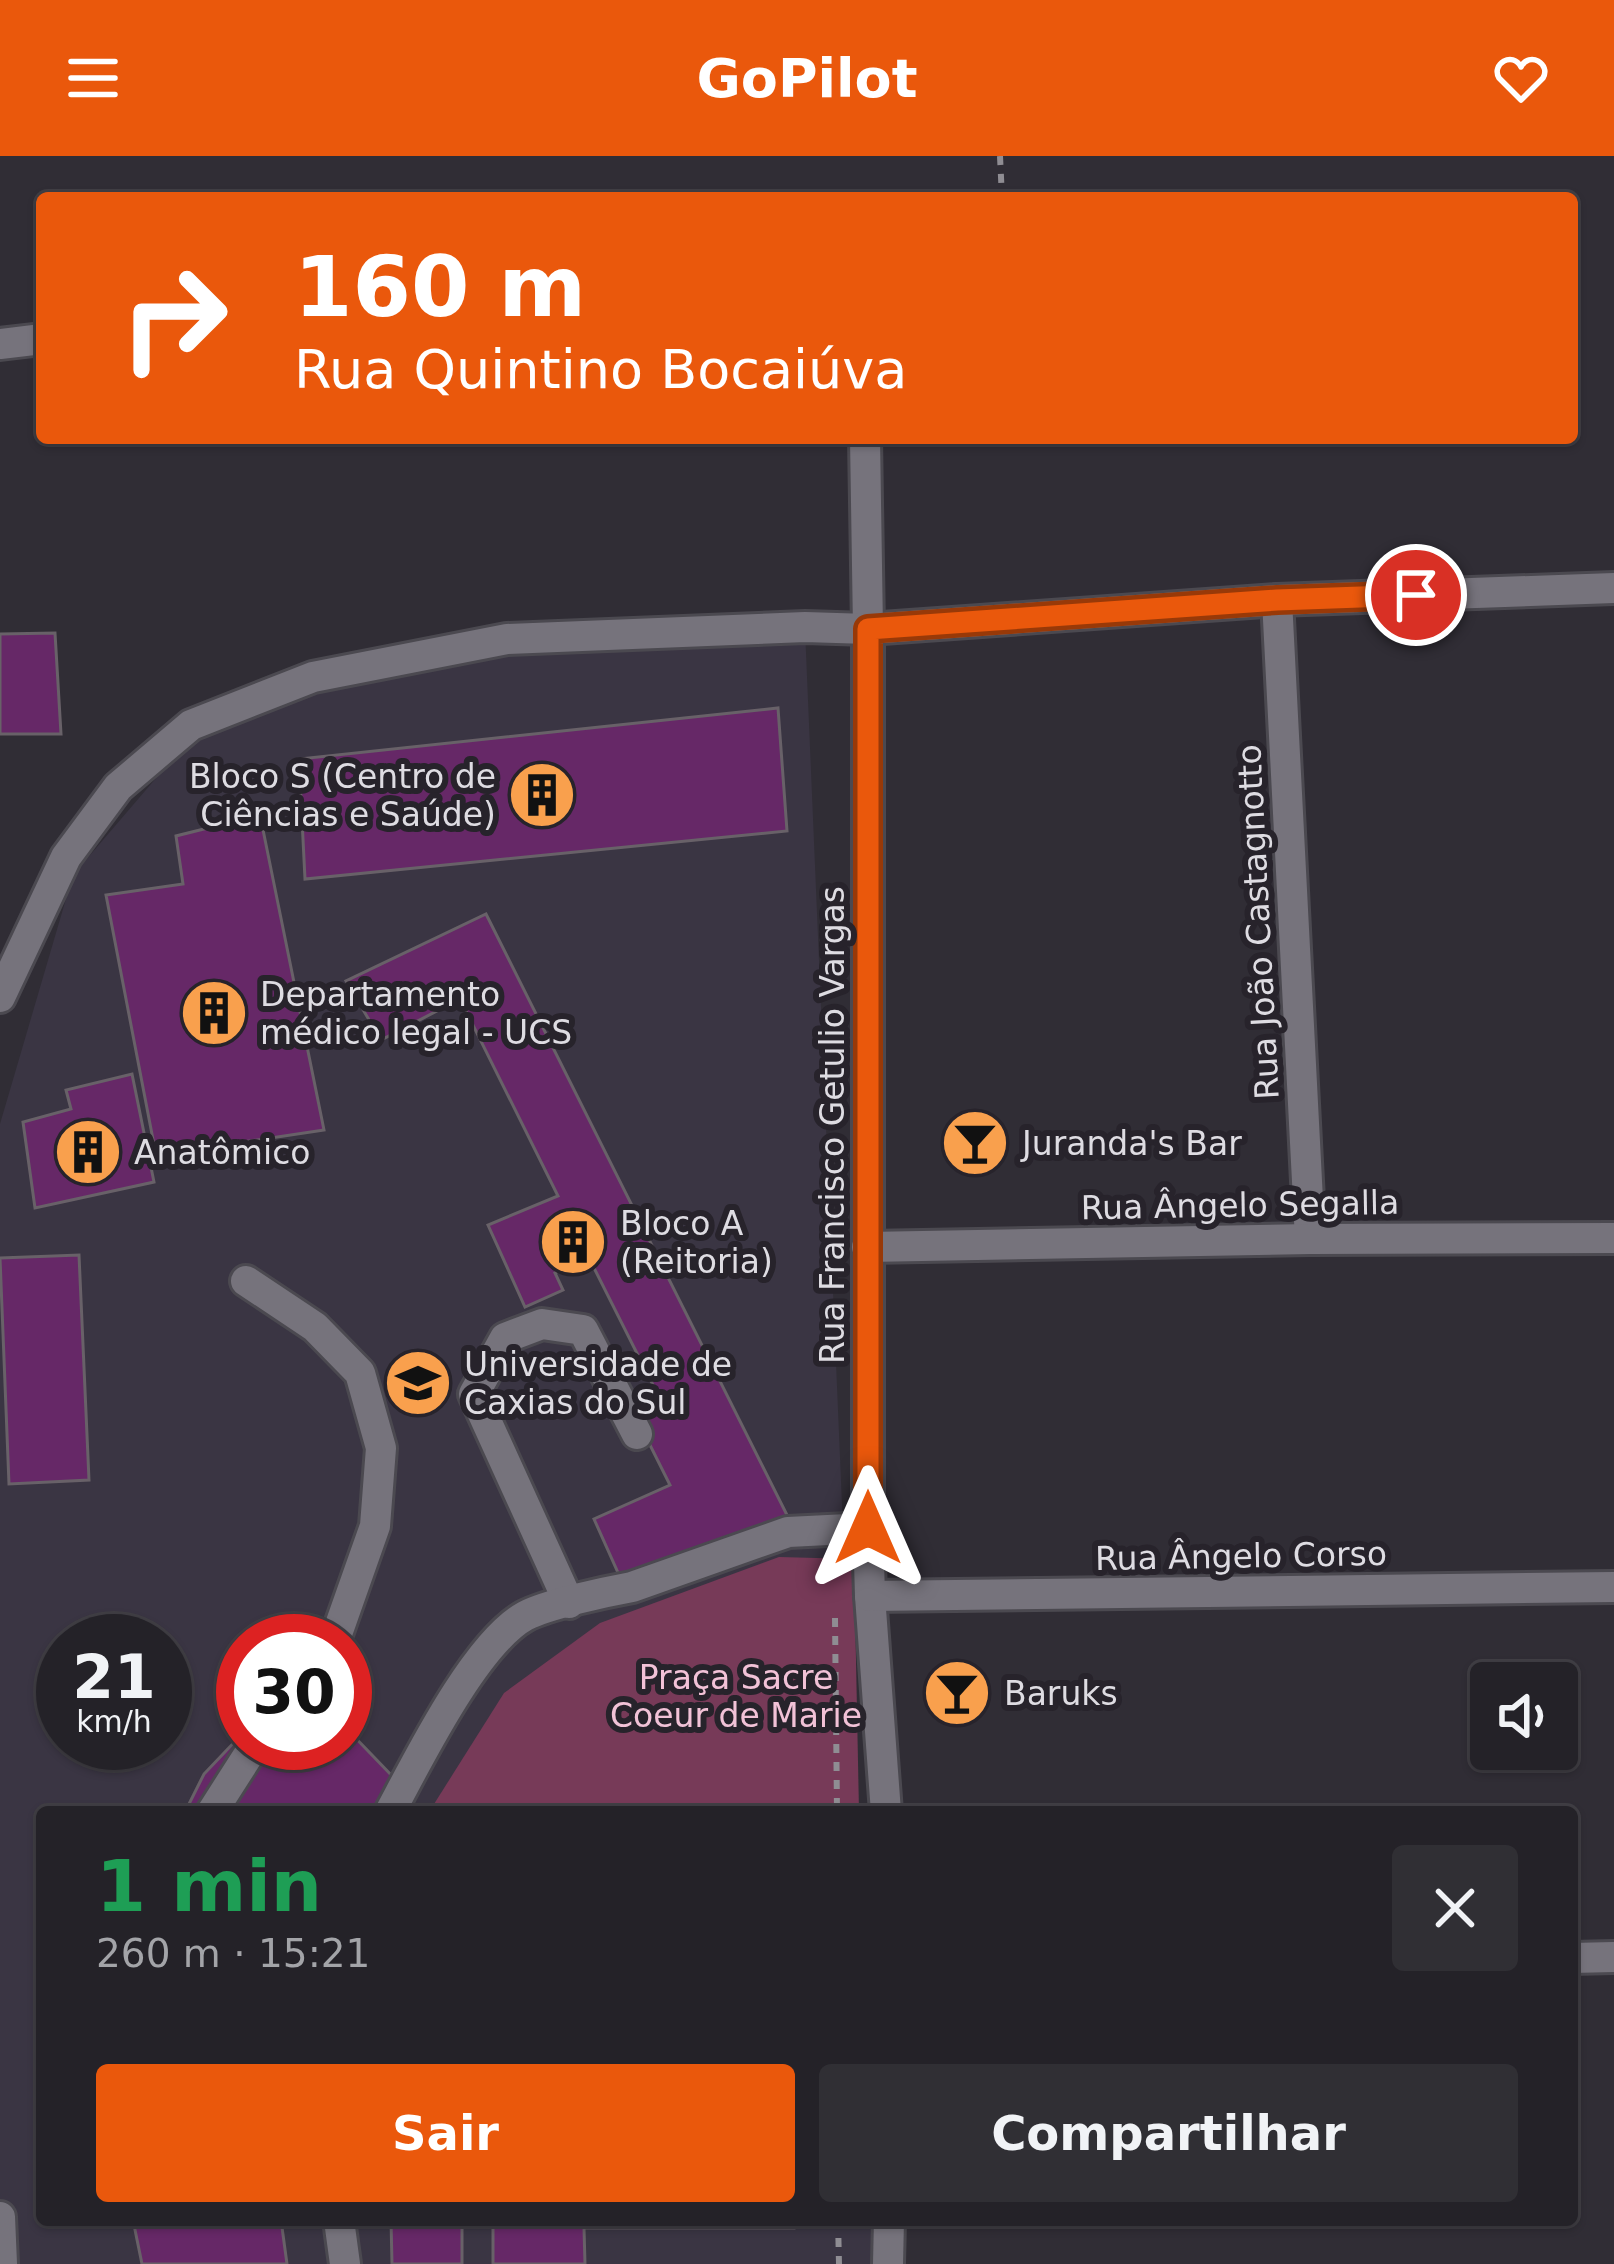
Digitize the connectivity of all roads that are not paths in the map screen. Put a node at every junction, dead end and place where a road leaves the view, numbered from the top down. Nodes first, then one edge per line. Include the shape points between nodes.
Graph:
1 (36, 340) edge
2 (0, 344) edge
3 (865, 444) edge
4 (1614, 588) edge
5 (1277, 600) junction
6 (868, 629) junction
7 (0, 998) edge
8 (1614, 1238) edge
9 (1310, 1240) junction
10 (867, 1247) junction
11 (246, 1281) dead end
12 (637, 1435) dead end
13 (868, 1528) junction
14 (1614, 1588) edge
15 (869, 1596) junction
16 (569, 1603) junction
17 (344, 1614) edge
18 (239, 1770) edge
19 (216, 1806) edge
20 (393, 1806) edge
21 (886, 1806) edge
22 (1614, 1957) edge
23 (1578, 1958) edge
24 (0, 2217) edge
25 (340, 2226) edge
26 (889, 2226) edge
27 (2, 2264) edge
28 (345, 2264) edge
29 (888, 2264) edge

1 - 2 street
3 - 6 street, Rua Francisco Getulio Vargas
4 - 5 street
5 - 6 street
5 - 9 street, Rua João Castagnotto
6 - 7 street via 507,639 313,677 191,725 118,788 66,857
6 - 10 street, Rua Francisco Getulio Vargas
8 - 9 street, Rua Ângelo Segalla
9 - 10 street, Rua Ângelo Segalla
10 - 13 street, Rua Francisco Getulio Vargas
11 - 17 street via 316,1327 360,1373 381,1448 375,1526
12 - 16 street via 583,1330 542,1324 505,1338 474,1394
13 - 15 street, Rua Francisco Getulio Vargas
13 - 16 street via 788,1532
14 - 15 street, Rua Ângelo Corso
15 - 21 street, Rua Francisco Getulio Vargas
16 - 20 street via 526,1616 496,1639
18 - 19 street
22 - 23 street
24 - 27 street
25 - 28 street
26 - 29 street

